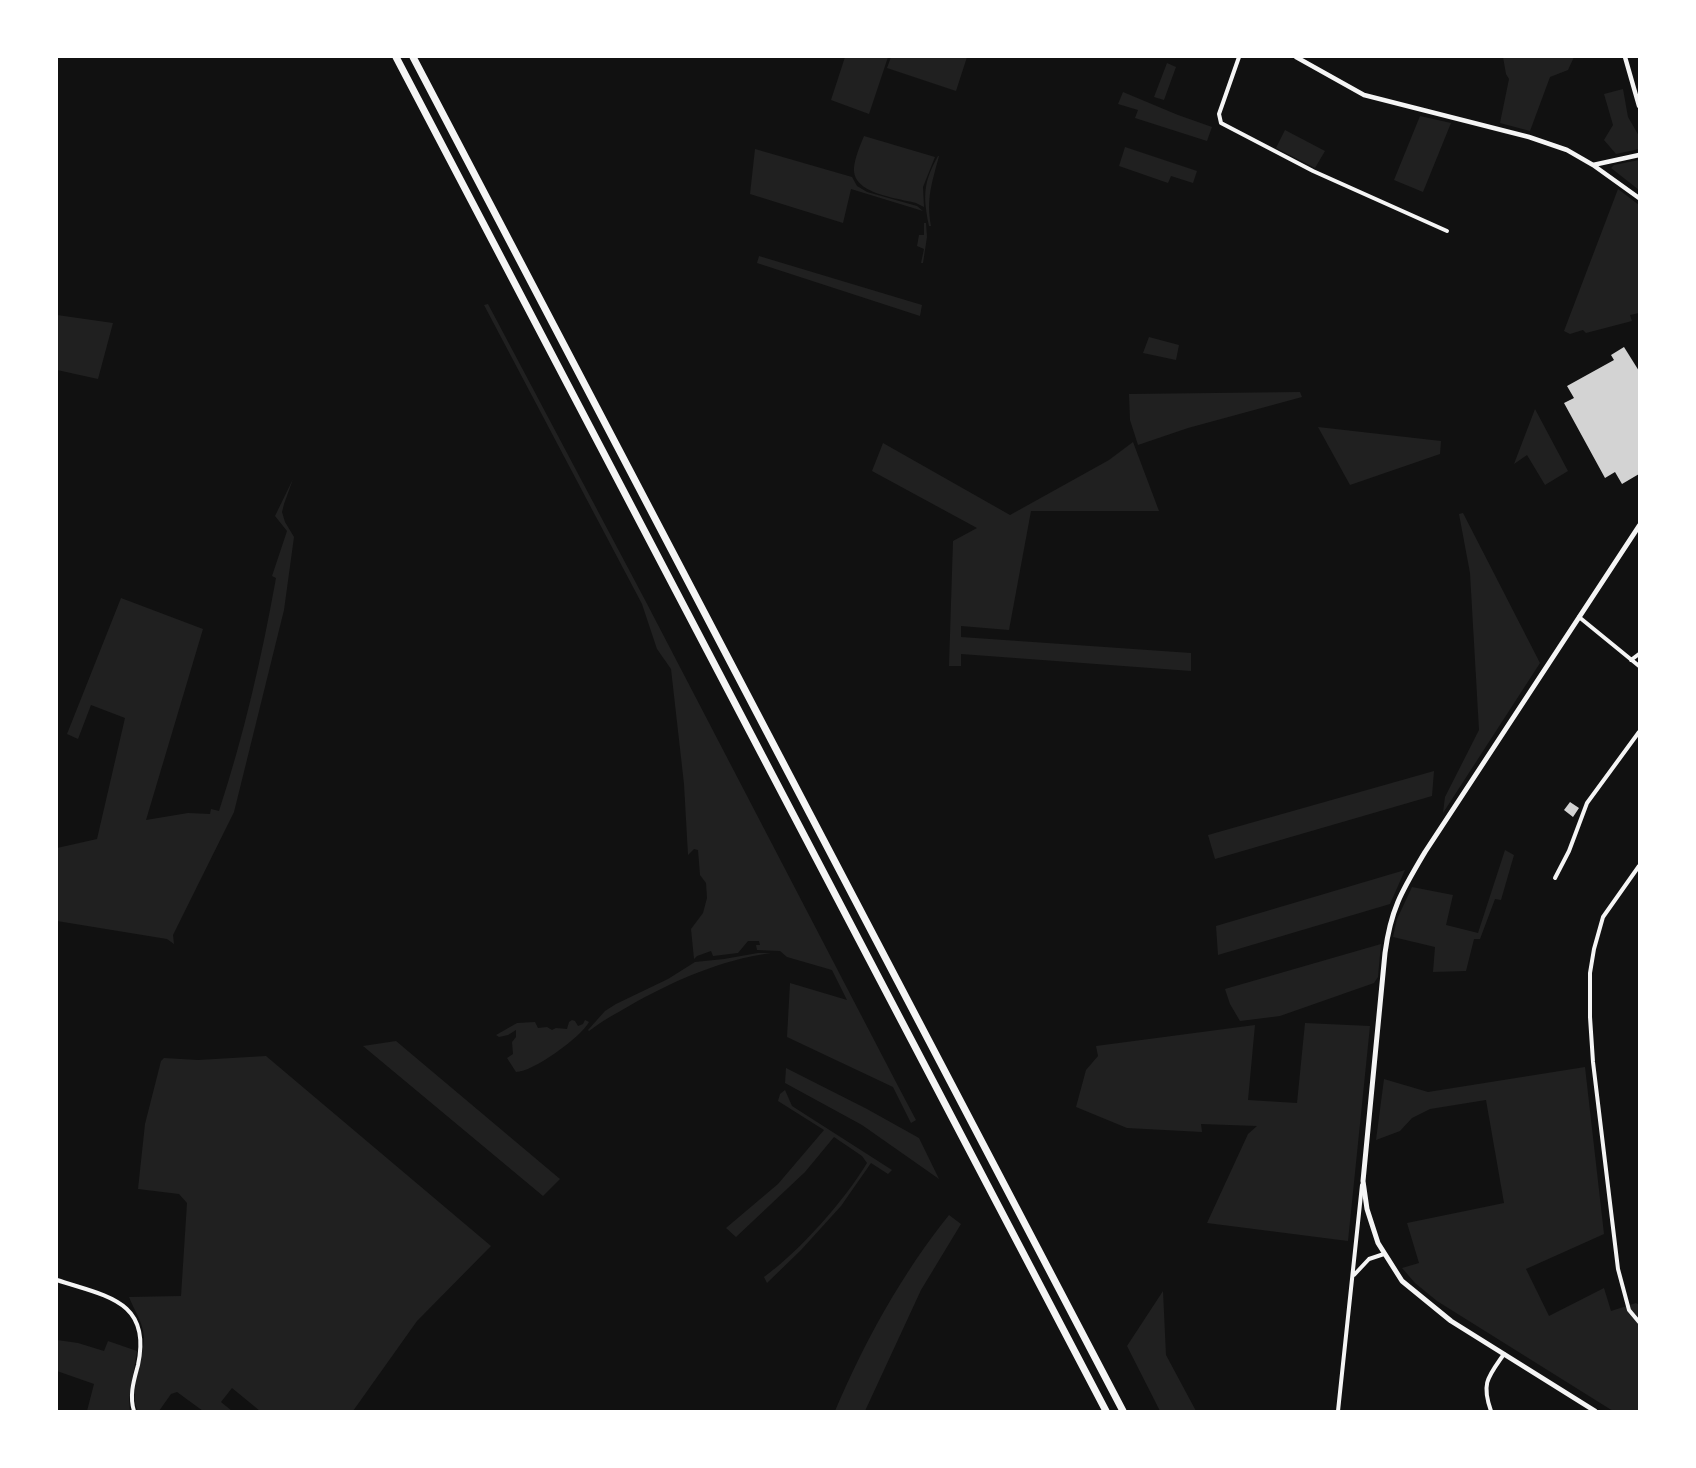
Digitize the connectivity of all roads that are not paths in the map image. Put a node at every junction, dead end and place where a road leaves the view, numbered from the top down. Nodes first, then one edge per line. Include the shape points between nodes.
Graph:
1 (396, 57) edge
2 (413, 57) edge
3 (1239, 57) edge
4 (1296, 57) edge
5 (1625, 57) edge
6 (1639, 106) edge
7 (1639, 154) edge
8 (1593, 165) junction
9 (1639, 198) edge
10 (1447, 231) dead end
11 (1639, 526) edge
12 (1580, 617) junction
13 (1639, 654) edge
14 (1631, 660) junction
15 (1639, 666) edge
16 (1639, 732) edge
17 (1639, 866) edge
18 (1555, 878) dead end
19 (1363, 1181) junction
20 (1384, 1254) junction
21 (1352, 1276) junction
22 (57, 1280) edge
23 (1639, 1322) edge
24 (1504, 1354) junction
25 (134, 1411) edge
26 (1106, 1411) edge
27 (1123, 1411) edge
28 (1338, 1411) edge
29 (1491, 1411) edge
30 (1595, 1411) edge

1 - 26 highway
2 - 27 highway
3 - 10 street via 1219,114 1221,123 1313,171
4 - 8 street via 1364,95 1555,145
5 - 6 street
7 - 8 street
8 - 9 street
11 - 12 main road
12 - 14 street
12 - 19 main road via 1425,852 1394,909 1385,953
13 - 14 street
14 - 15 street
16 - 18 street via 1587,803
17 - 23 street via 1603,917 1590,984 1593,1062 1613,1236 1623,1294
19 - 20 main road via 1373,1229
19 - 21 street
20 - 21 street via 1369,1259
20 - 24 main road via 1402,1281 1422,1299
21 - 28 street
22 - 25 street via 115,1299 135,1318 140,1351 132,1392
24 - 29 street via 1485,1389
24 - 30 main road

